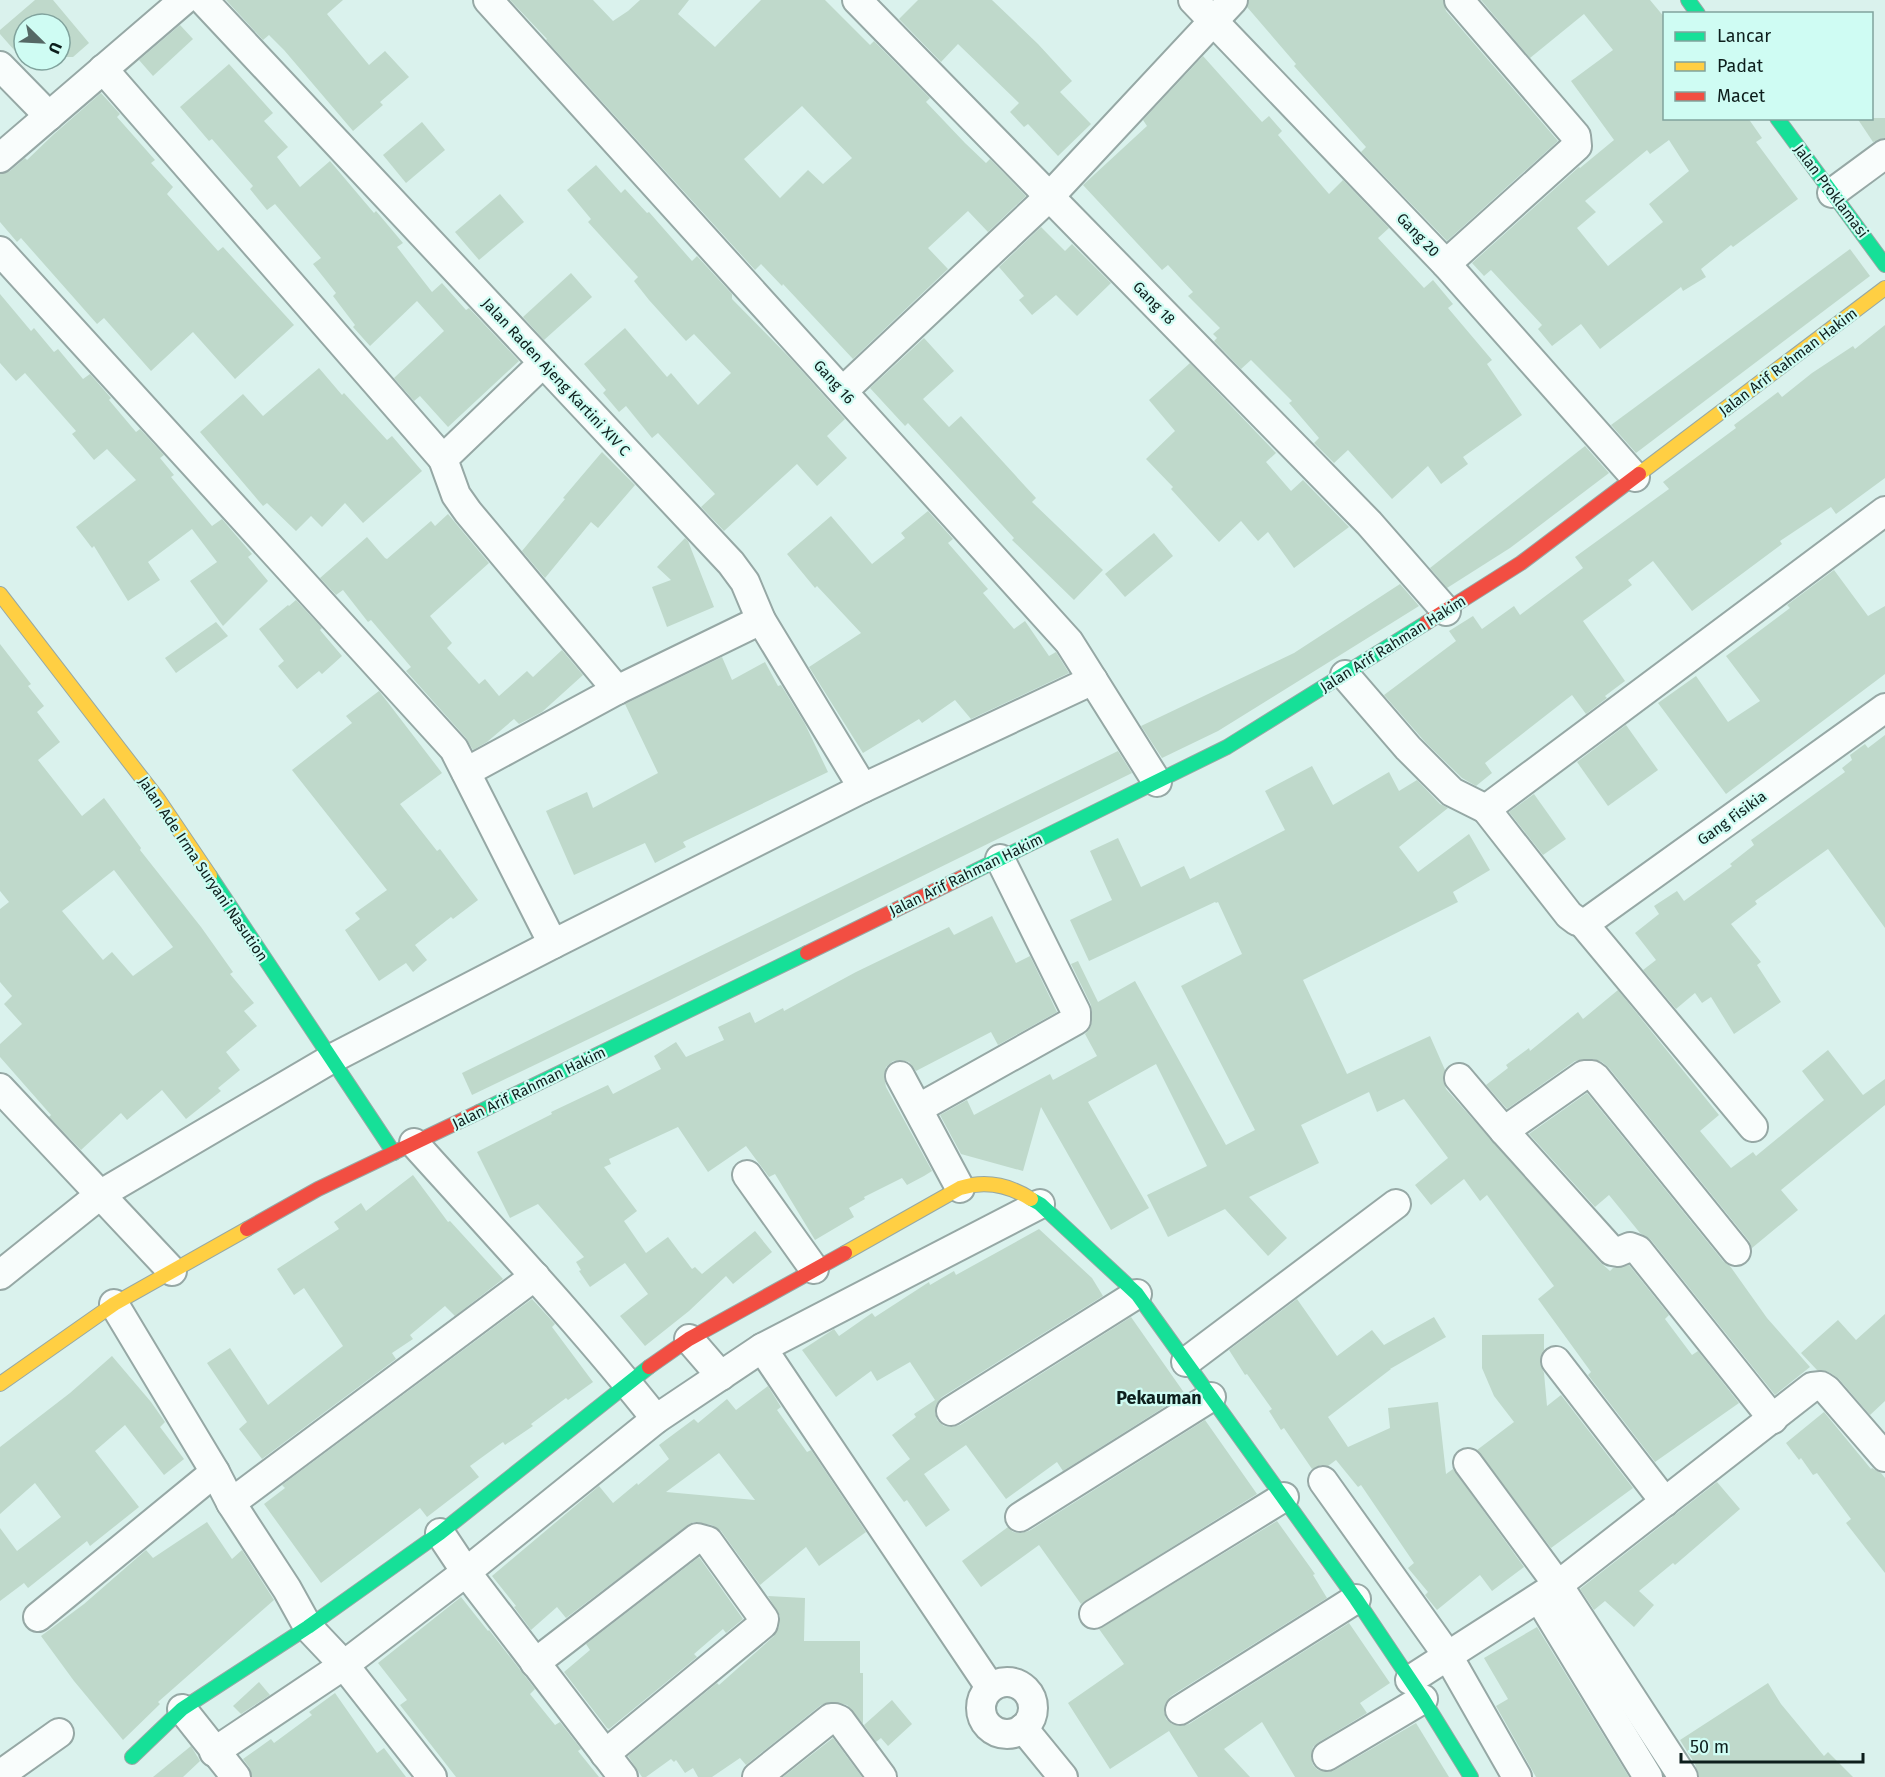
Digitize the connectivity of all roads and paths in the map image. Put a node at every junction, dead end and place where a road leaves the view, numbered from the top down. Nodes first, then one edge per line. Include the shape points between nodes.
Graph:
1 (184, 0) edge
2 (203, 0) edge
3 (488, 0) edge
4 (857, 0) edge
5 (1193, 0) edge
6 (1233, 0) edge
7 (1459, 0) edge
8 (1213, 20) junction
9 (0, 66) edge
10 (103, 69) junction
11 (49, 116) junction
12 (1778, 120) edge
13 (1885, 154) edge
14 (0, 158) edge
15 (1832, 193) junction
16 (1050, 196) junction
17 (0, 251) edge
18 (1881, 251) edge
19 (1446, 264) junction
20 (1885, 288) edge
21 (543, 363) junction
22 (843, 391) junction
23 (443, 459) junction
24 (1635, 477) junction
25 (1885, 511) edge
26 (3, 604) edge
27 (1446, 610) junction
28 (761, 620) junction
29 (1346, 675) junction
30 (1093, 680) junction
31 (617, 690) junction
32 (1885, 708) edge
33 (466, 772) junction
34 (1157, 782) junction
35 (862, 788) junction
36 (1486, 809) junction
37 (1000, 859) junction
38 (1579, 922) junction
39 (554, 944) junction
40 (331, 1059) junction
41 (900, 1077) dead end
42 (1459, 1078) dead end
43 (0, 1089) edge
44 (919, 1108) junction
45 (1753, 1127) dead end
46 (1504, 1131) junction
47 (404, 1148) junction
48 (747, 1175) dead end
49 (960, 1188) junction
50 (101, 1194) junction
51 (1040, 1204) junction
52 (1396, 1204) dead end
53 (1736, 1251) dead end
54 (814, 1269) junction
55 (172, 1271) junction
56 (0, 1275) edge
57 (535, 1276) junction
58 (1137, 1294) junction
59 (766, 1298) junction
60 (114, 1304) junction
61 (789, 1332) junction
62 (689, 1339) junction
63 (762, 1348) junction
64 (1557, 1361) dead end
65 (1186, 1362) junction
66 (721, 1376) junction
67 (0, 1384) edge
68 (628, 1384) junction
69 (1211, 1397) junction
70 (951, 1411) dead end
71 (656, 1419) junction
72 (1773, 1419) junction
73 (1880, 1439) edge
74 (1468, 1463) dead end
75 (215, 1472) junction
76 (1323, 1481) dead end
77 (1284, 1497) junction
78 (1665, 1502) junction
79 (231, 1503) junction
80 (1020, 1517) dead end
81 (440, 1533) junction
82 (466, 1572) junction
83 (1549, 1592) junction
84 (1356, 1599) junction
85 (1094, 1614) dead end
86 (38, 1617) dead end
87 (308, 1627) junction
88 (1448, 1656) junction
89 (535, 1663) junction
90 (344, 1665) junction
91 (1416, 1689) junction
92 (182, 1709) junction
93 (1180, 1710) dead end
94 (59, 1733) dead end
95 (214, 1752) junction
96 (605, 1754) junction
97 (1327, 1756) dead end
98 (132, 1757) dead end
99 (0, 1775) edge
100 (236, 1777) edge
101 (432, 1777) edge
102 (623, 1777) edge
103 (757, 1777) edge
104 (882, 1777) edge
105 (1063, 1777) edge
106 (1471, 1777) edge
107 (1517, 1777) edge
108 (1648, 1777) edge
109 (1683, 1777) edge

1 - 10 street
2 - 21 street, Jalan Raden Ajeng Kartini XIV C
3 - 22 street, Gang 16
4 - 16 street, Gang 18
5 - 8 street, Gang 20
6 - 8 street
7 - 19 street via 1576,136 1577,146
8 - 16 street
8 - 19 street, Gang 20
9 - 11 street
10 - 11 street
10 - 23 street
11 - 14 street
12 - 15 street, Jalan Proklamasi
13 - 15 street
15 - 18 street, Jalan Proklamasi
16 - 22 street
16 - 27 street, Gang 18 via 1369,523
17 - 33 street via 454,749
19 - 24 street, Gang 20
20 - 24 street, Jalan Arif Rahman Hakim
21 - 23 street
21 - 28 street, Jalan Raden Ajeng Kartini XIV C via 731,563 745,582
22 - 30 street, Gang 16 via 1069,642
23 - 31 street via 456,495 468,512
24 - 27 street, Jalan Arif Rahman Hakim via 1521,564
25 - 36 street
26 - 40 street, Jalan Ade Irma Suryani Nasution via 158,799
27 - 29 street, Jalan Arif Rahman Hakim
28 - 31 street
28 - 35 street, Jalan Raden Ajeng Kartini XIV C
29 - 34 street, Jalan Arif Rahman Hakim via 1227,747
29 - 36 street via 1408,748 1452,792
30 - 34 street, Gang 16
30 - 35 street
31 - 33 street
32 - 38 street, Gang Fisikia via 1587,921
33 - 39 street
34 - 37 street, Jalan Arif Rahman Hakim
35 - 39 street
36 - 38 street via 1569,915
37 - 44 street via 1078,1017 1075,1023
37 - 47 street, Jalan Arif Rahman Hakim
38 - 45 street
39 - 40 street
40 - 47 street, Jalan Ade Irma Suryani Nasution
40 - 50 street
41 - 44 street
42 - 46 street
43 - 50 street
44 - 49 street
46 - 53 street via 1584,1075 1596,1077
46 - 72 street via 1612,1251 1630,1247 1638,1250
47 - 55 street, Jalan Arif Rahman Hakim via 318,1189
47 - 57 street
48 - 54 street
49 - 51 street via 991,1184 1020,1192
49 - 54 street
50 - 55 street
50 - 56 street
51 - 58 street
51 - 61 street
52 - 65 street
54 - 59 street
55 - 60 street, Jalan Arif Rahman Hakim
57 - 68 street
57 - 79 street
58 - 65 street
58 - 70 street
59 - 61 street
59 - 62 street
60 - 67 street, Jalan Arif Rahman Hakim
60 - 75 street
61 - 63 street
62 - 66 street
62 - 68 street
63 - 66 street
63 - 105 street via 990,1686 981,1712 989,1727 1006,1734 1023,1728
64 - 78 street
65 - 69 street
66 - 71 street
68 - 71 street
68 - 81 street
69 - 77 street
69 - 80 street
71 - 82 street
72 - 73 street via 1812,1387 1821,1386
72 - 78 street
74 - 83 street
75 - 79 street
75 - 86 street
76 - 88 street
77 - 84 street
77 - 85 street
78 - 83 street
79 - 87 street
81 - 82 street
81 - 87 street
82 - 89 street
82 - 90 street
83 - 88 street
83 - 108 street
83 - 109 street
84 - 91 street
84 - 93 street
87 - 90 street
87 - 92 street
88 - 91 street
88 - 107 street
89 - 96 street
89 - 96 street via 697,1538 708,1541 764,1619 763,1624
90 - 95 street
90 - 101 street
91 - 97 street
91 - 106 street
92 - 95 street
92 - 98 street
94 - 99 street
95 - 100 street
96 - 102 street
103 - 104 street via 831,1718 840,1720

